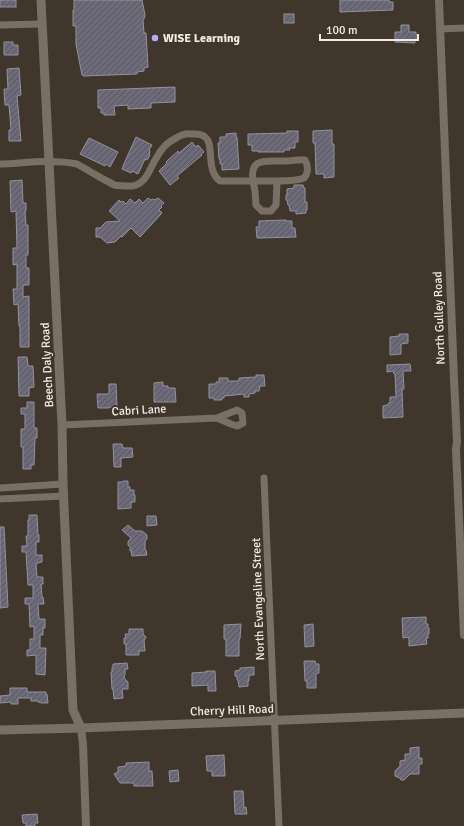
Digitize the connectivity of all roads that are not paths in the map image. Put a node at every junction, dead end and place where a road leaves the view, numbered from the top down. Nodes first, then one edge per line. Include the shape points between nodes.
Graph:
1 (41, 0) edge
2 (439, 0) edge
3 (42, 24) junction
4 (0, 25) edge
5 (464, 28) edge
6 (440, 29) junction
7 (48, 162) junction
8 (0, 164) edge
9 (253, 181) junction
10 (277, 181) junction
11 (217, 418) dead end
12 (62, 425) junction
13 (460, 448) edge
14 (264, 478) dead end
15 (63, 484) junction
16 (0, 488) edge
17 (64, 496) junction
18 (0, 499) edge
19 (464, 635) edge
20 (464, 713) edge
21 (274, 720) junction
22 (81, 728) junction
23 (0, 730) edge
24 (86, 826) edge
25 (279, 826) edge

1 - 3 main road, Beech Daly Road
2 - 6 street, North Gulley Road
3 - 4 street
3 - 7 main road, Beech Daly Road
5 - 6 street
6 - 13 street, North Gulley Road via 457,442
7 - 8 street
7 - 9 street via 77,164 115,185 134,186 144,180 167,144 188,133 200,134 207,137 210,143 211,162 218,180
7 - 12 main road, Beech Daly Road
9 - 10 street
9 - 10 street via 256,205 262,211 271,211 276,205
9 - 10 street via 253,168 260,162 305,160 308,165 305,177 300,180
11 - 12 street, Cabri Lane
12 - 15 main road, Beech Daly Road
13 - 19 street, North Gulley Road
14 - 21 street, North Evangeline Street
15 - 16 street
15 - 17 main road, Beech Daly Road
17 - 18 street
17 - 22 main road, Beech Daly Road via 73,710
20 - 21 main road, Cherry Hill Road
21 - 22 main road, Cherry Hill Road
21 - 25 street, North Evangeline Street
22 - 23 main road, Cherry Hill Road
22 - 24 street

